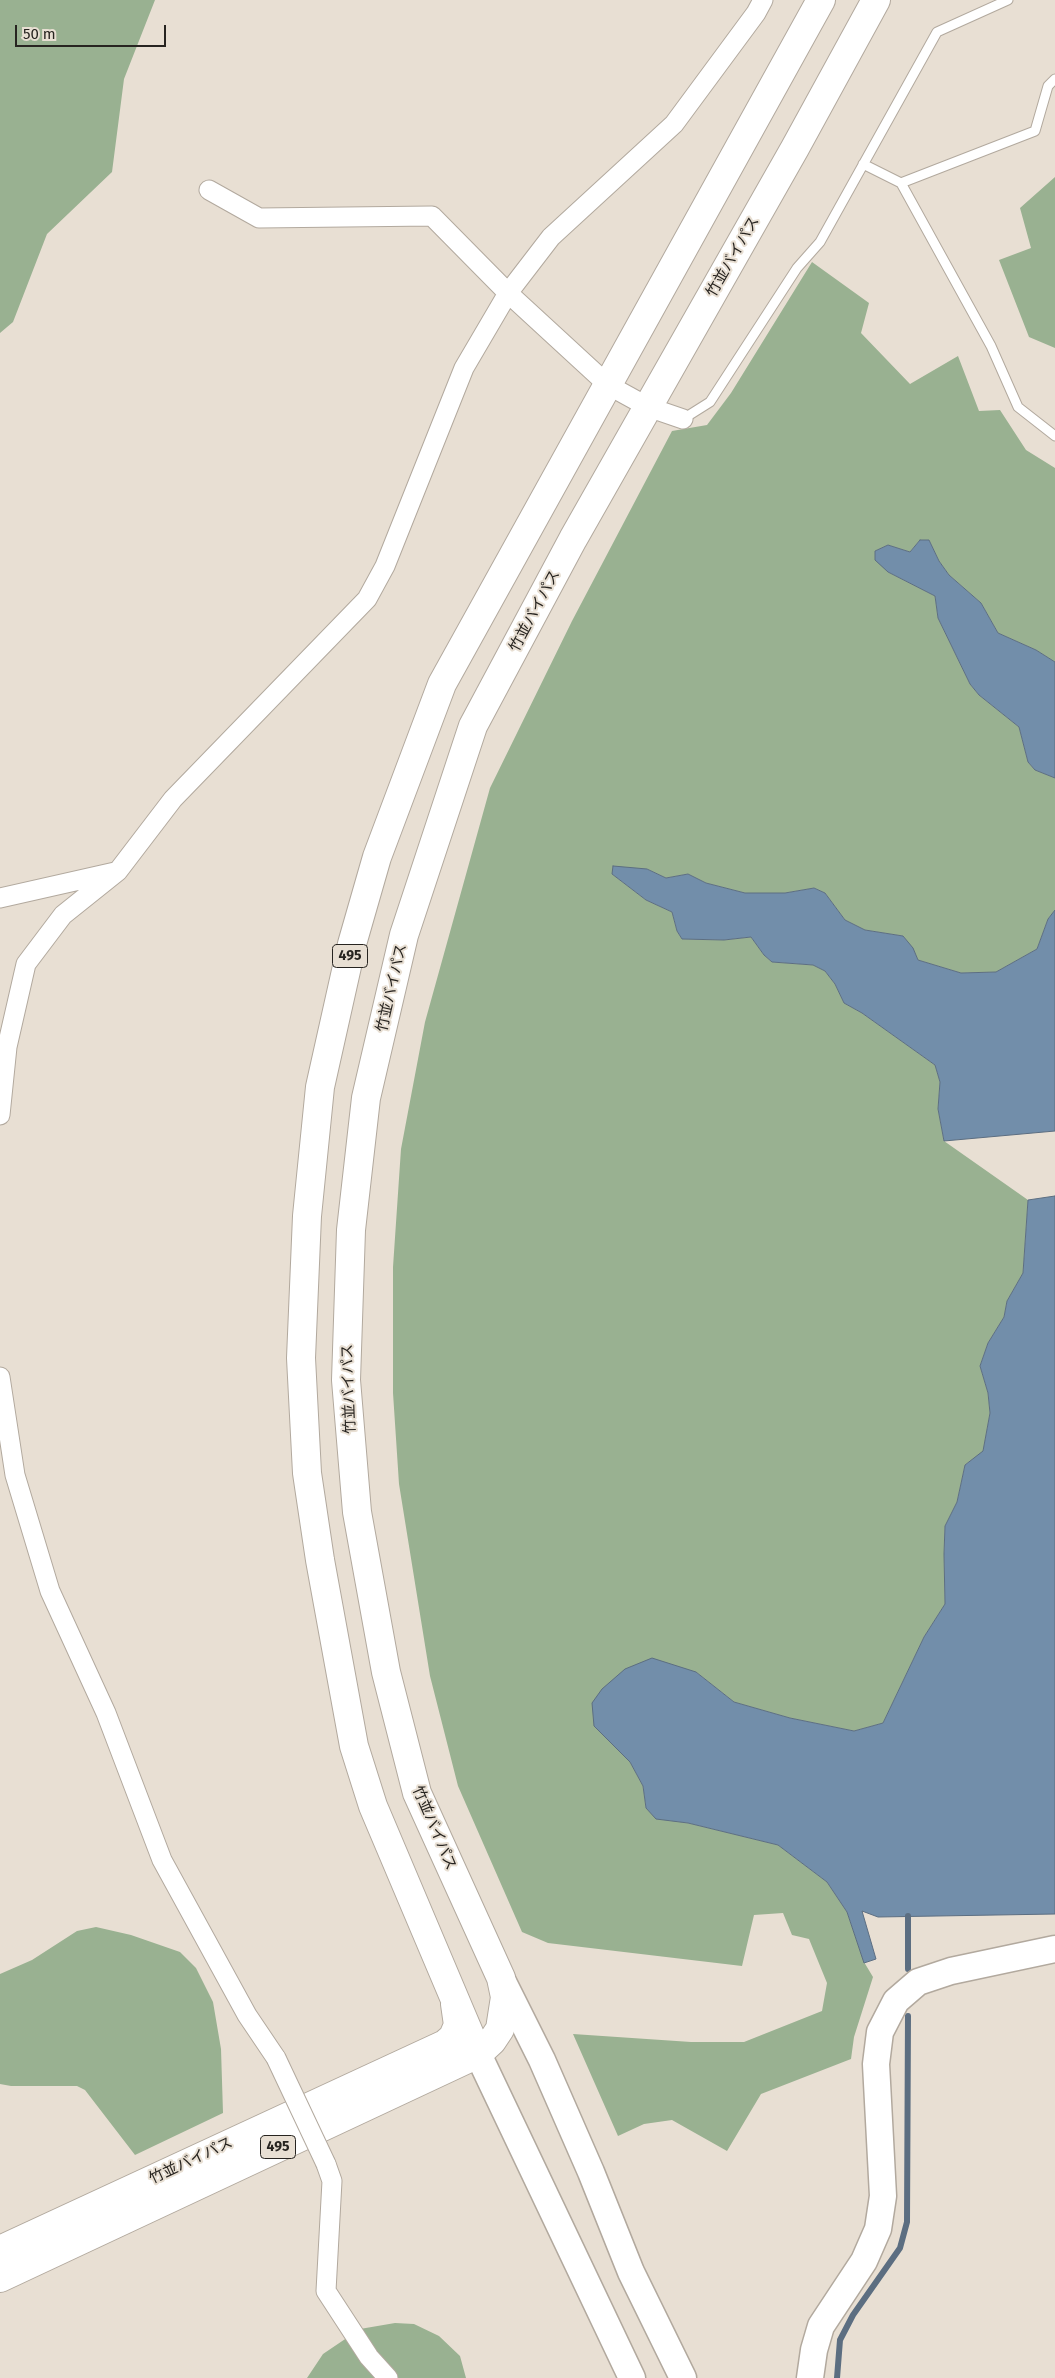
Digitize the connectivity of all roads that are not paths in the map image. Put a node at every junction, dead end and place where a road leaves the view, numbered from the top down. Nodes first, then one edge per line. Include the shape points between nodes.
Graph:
1 (763, 0) edge
2 (821, 0) edge
3 (876, 0) edge
4 (1008, 0) edge
5 (1055, 79) edge
6 (863, 164) junction
7 (901, 183) junction
8 (209, 190) dead end
9 (508, 294) junction
10 (608, 384) junction
11 (648, 407) junction
12 (683, 419) joint
13 (1055, 436) edge
14 (118, 871) junction
15 (0, 898) edge
16 (0, 1115) edge
17 (0, 1378) edge
18 (1055, 1948) edge
19 (501, 1978) junction
20 (500, 2029) junction
21 (531, 2039) junction
22 (462, 2049) junction
23 (0, 2250) edge
24 (0, 2278) edge
25 (388, 2378) edge
26 (632, 2378) edge
27 (683, 2378) edge
28 (810, 2378) edge

1 - 9 street via 674,124 551,237
2 - 10 highway, 495
3 - 11 highway, 竹並バイパス
4 - 6 lane via 937,32
5 - 7 lane via 1048,86 1034,131
6 - 7 lane
6 - 12 lane via 820,242 797,268 710,402
7 - 13 lane via 991,346 1018,407
8 - 9 street via 260,218 432,216
9 - 10 street
9 - 14 street via 464,368 384,566 367,598 174,800
10 - 11 street
10 - 22 highway, 495 via 442,684 377,857 352,944 320,1087 307,1216 301,1358 307,1473 354,1746 373,1806 454,1998 458,2025 453,2036
11 - 12 street
11 - 19 highway, 竹並バイパス via 473,726 404,936 366,1098 351,1230 346,1380 358,1512 386,1672 418,1793
14 - 15 street
14 - 16 street via 63,915 26,964 7,1047
17 - 25 street, bridge via 15,1475 50,1591 106,1713 162,1860 247,2015 276,2058 326,2164 332,2181 326,2291 369,2357
18 - 28 street via 951,1971 918,1982 896,2001 880,2032 876,2064 883,2196 878,2229 864,2261 821,2326
19 - 20 highway, 竹並バイパス via 505,1997
19 - 21 street
20 - 21 street via 522,2033
20 - 22 highway, 竹並バイパス / 495 via 492,2041
21 - 27 street via 591,2172 631,2272
22 - 23 highway, 竹並バイパス / 495
22 - 24 highway, 竹並バイパス / 495
22 - 26 street via 492,2083

